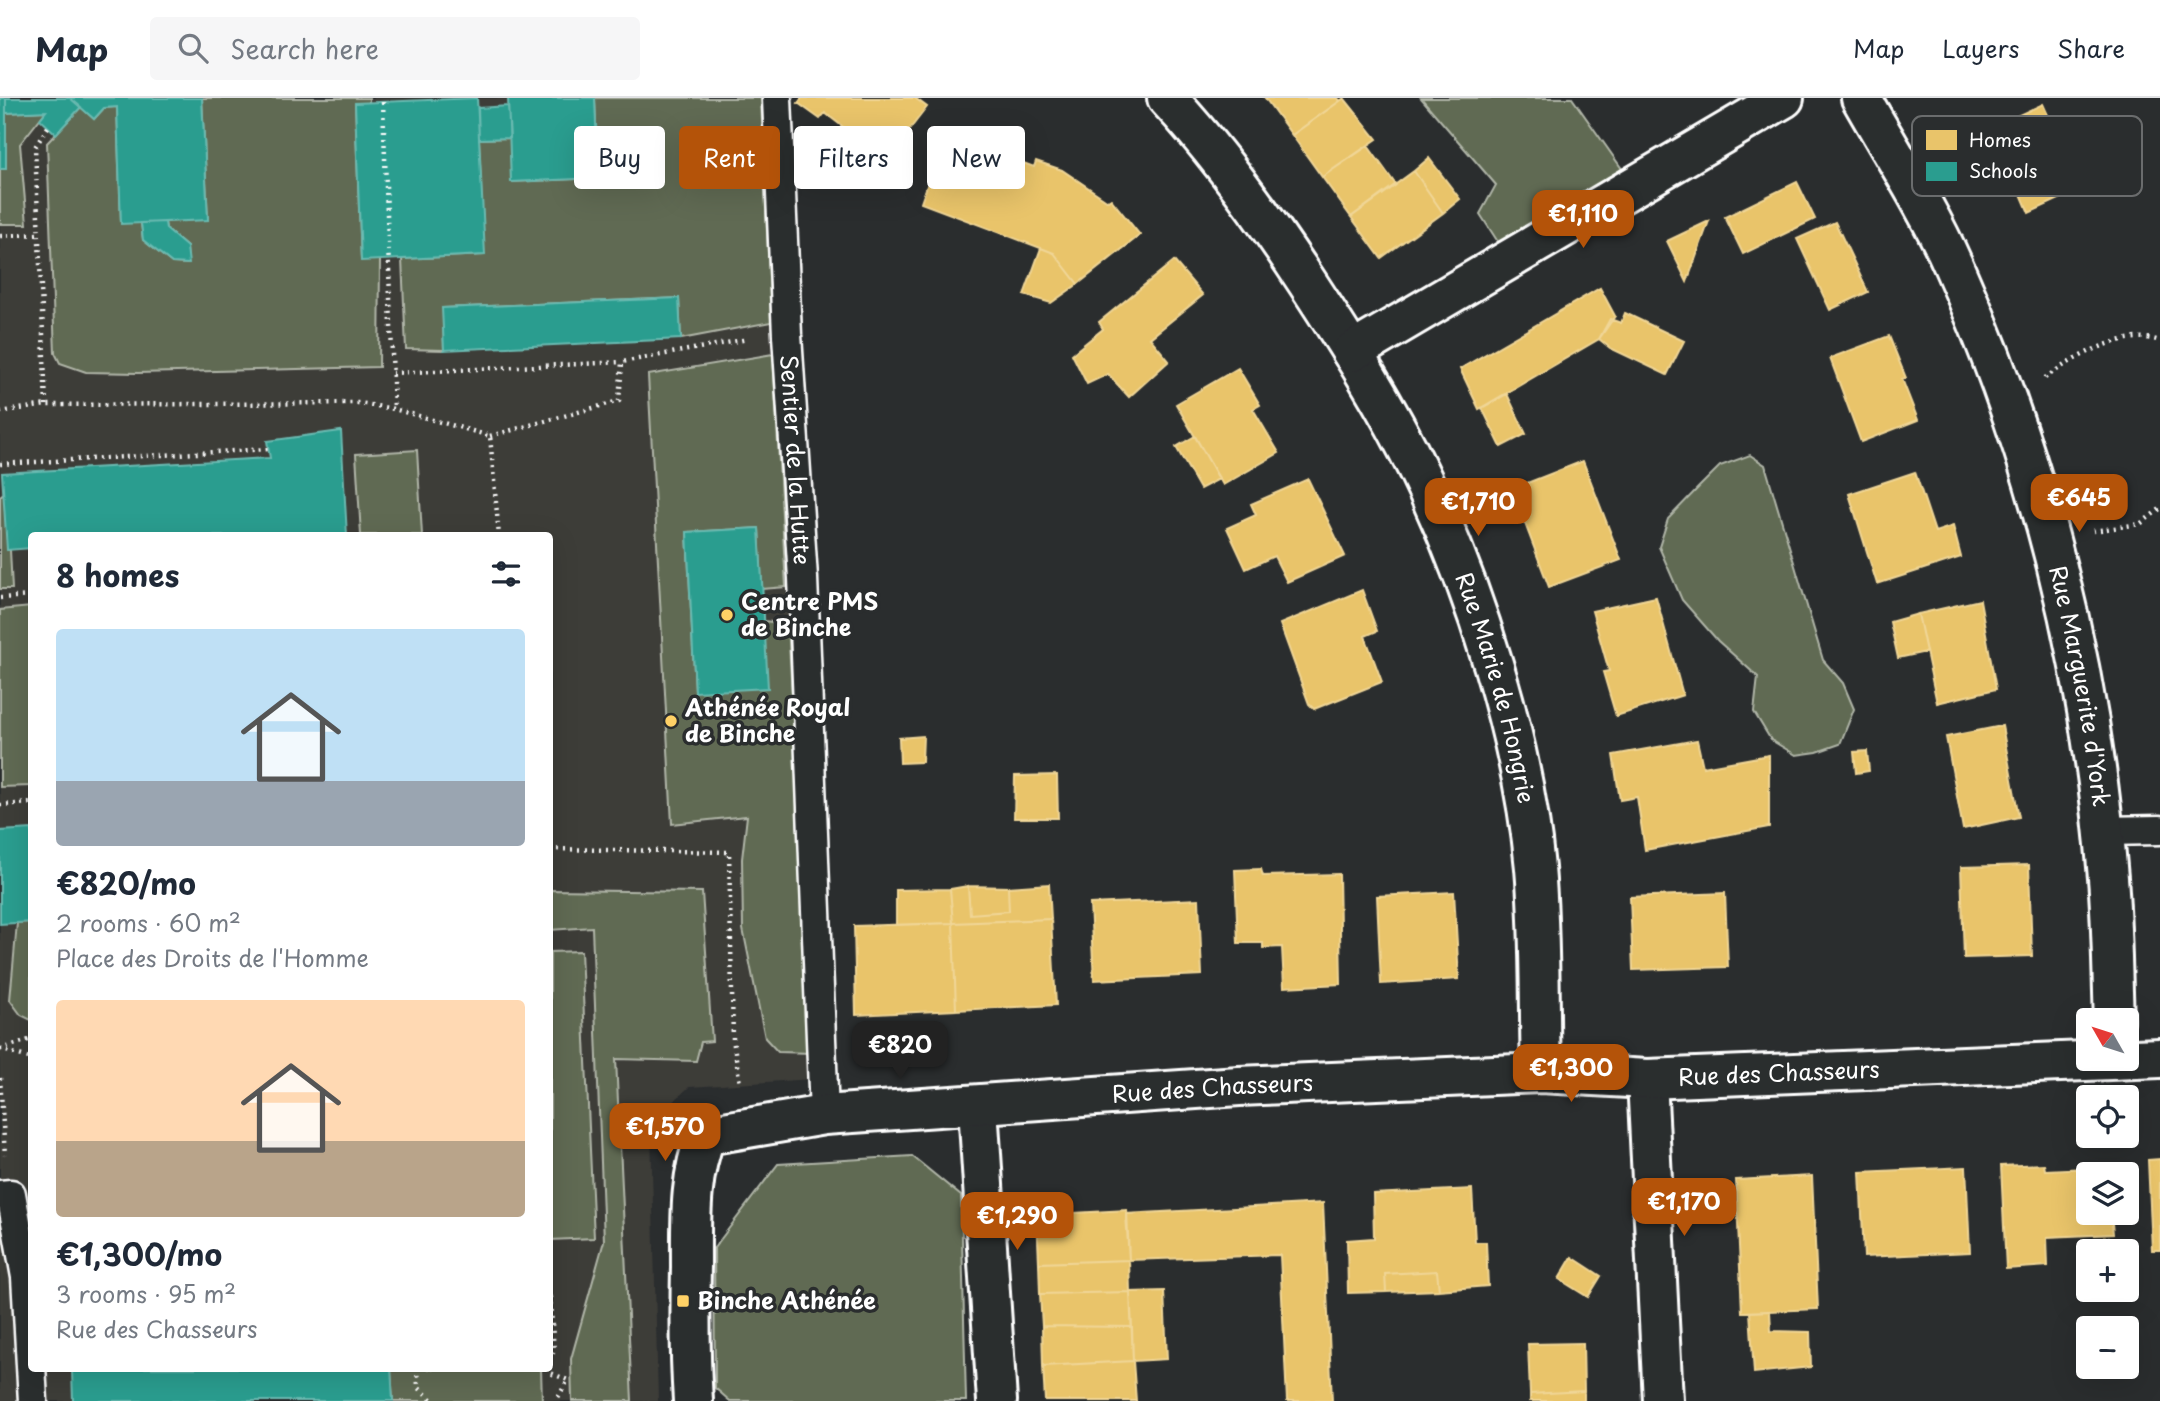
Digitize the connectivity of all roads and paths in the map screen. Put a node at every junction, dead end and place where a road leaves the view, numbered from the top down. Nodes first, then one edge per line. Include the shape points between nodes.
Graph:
1 (777, 98) edge
2 (1167, 98) edge
3 (1784, 98) edge
4 (1861, 98) edge
5 (383, 102) dead end
6 (48, 127) dead end
7 (1912, 190) edge
8 (1915, 196) edge
9 (39, 234) junction
10 (0, 236) edge
11 (787, 335) junction
12 (2160, 341) edge
13 (1352, 352) junction
14 (622, 362) junction
15 (392, 373) junction
16 (46, 405) junction
17 (2008, 405) junction
18 (394, 409) junction
19 (0, 412) edge
20 (490, 436) junction
21 (269, 449) dead end
22 (0, 464) edge
23 (2160, 509) edge
24 (499, 532) edge
25 (2049, 537) junction
26 (28, 596) edge
27 (0, 598) edge
28 (28, 803) edge
29 (0, 805) edge
30 (2160, 830) edge
31 (2103, 831) junction
32 (553, 849) edge
33 (2113, 1008) edge
34 (28, 1040) edge
35 (0, 1049) edge
36 (28, 1058) edge
37 (2139, 1058) edge
38 (2160, 1058) edge
39 (2076, 1061) edge
40 (1541, 1073) junction
41 (0, 1079) edge
42 (1647, 1079) junction
43 (978, 1107) junction
44 (824, 1115) junction
45 (746, 1126) junction
46 (6, 1194) edge
47 (28, 1312) edge
48 (31, 1372) edge
49 (416, 1372) edge
50 (550, 1372) edge
51 (33, 1401) edge
52 (433, 1401) edge
53 (556, 1401) edge
54 (692, 1401) edge
55 (997, 1401) edge
56 (1663, 1401) edge

1 - 11 lane, Sentier de la Hutte
2 - 13 street, Rue Marie de Hongrie via 1274,232
3 - 13 street
4 - 7 street, Rue Marguerite d'York
5 - 15 path
6 - 9 path via 35,147
8 - 17 street, Rue Marguerite d'York via 1952,262
9 - 10 path
9 - 16 path
11 - 14 path
11 - 44 lane, Sentier de la Hutte via 803,578
12 - 17 path via 2122,341 2092,352
13 - 40 street, Rue Marie de Hongrie via 1424,485 1471,598 1513,740 1535,867
14 - 15 path
14 - 20 path via 619,401
15 - 18 path
16 - 18 path via 359,403
16 - 19 path
17 - 25 street, Rue Marguerite d'York
18 - 20 path
20 - 24 path
21 - 22 path
23 - 25 path via 2140,524
25 - 31 street, Rue Marguerite d'York via 2064,589 2085,701
26 - 27 path
28 - 29 path
30 - 31 lane
31 - 33 street, Rue Marguerite d'York
32 - 45 path via 729,852 733,1039
34 - 35 path
35 - 36 path
37 - 38 street, Rue des Chasseurs
39 - 42 street, Rue des Chasseurs
40 - 42 street, Rue des Chasseurs
40 - 43 street, Rue des Chasseurs via 1239,1087
41 - 46 path
42 - 56 street
43 - 44 street, Rue des Chasseurs
43 - 55 street
44 - 45 street, Rue des Chasseurs
45 - 54 street, Rue des Chasseurs via 706,1135 695,1161
46 - 47 lane via 26,1277
48 - 51 lane
49 - 52 path via 418,1387
50 - 53 path via 568,1380

